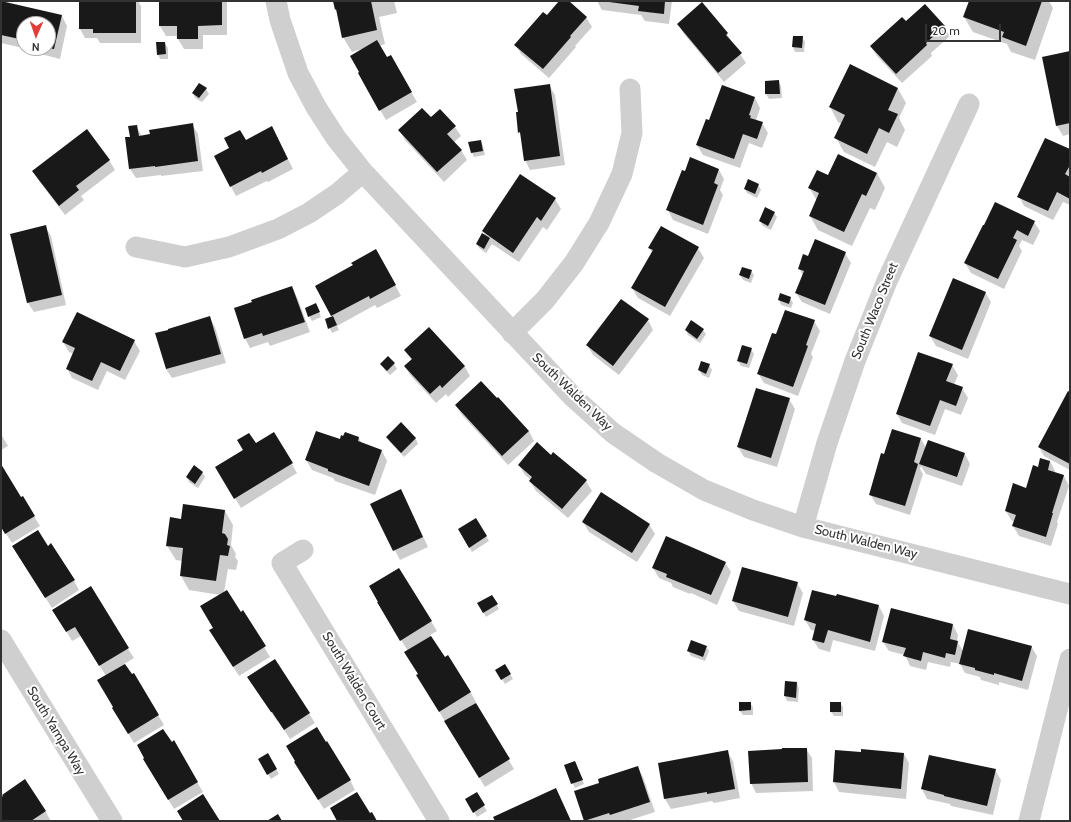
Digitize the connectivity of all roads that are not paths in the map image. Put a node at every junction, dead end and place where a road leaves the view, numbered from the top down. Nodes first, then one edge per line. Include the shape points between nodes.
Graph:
1 (276, 1) edge
2 (630, 89) dead end
3 (969, 104) dead end
4 (363, 172) junction
5 (136, 247) dead end
6 (512, 333) junction
7 (804, 527) junction
8 (303, 550) dead end
9 (1070, 594) edge
10 (1, 640) edge
11 (1070, 658) edge
12 (112, 821) edge
13 (439, 821) edge
14 (1029, 821) edge

1 - 4 street, South Walden Way via 298,73 336,138
2 - 6 street via 632,134 622,174 599,224 574,263 545,300
3 - 7 street, South Waco Street via 887,281 855,361 827,443
4 - 5 street via 309,213 278,229 229,247 184,257
4 - 6 street, South Walden Way
6 - 7 street, South Walden Way via 573,397 613,433 657,463 704,490
7 - 9 street, South Walden Way
8 - 13 street, South Walden Court via 282,564
10 - 12 street, South Yampa Way
11 - 14 street

